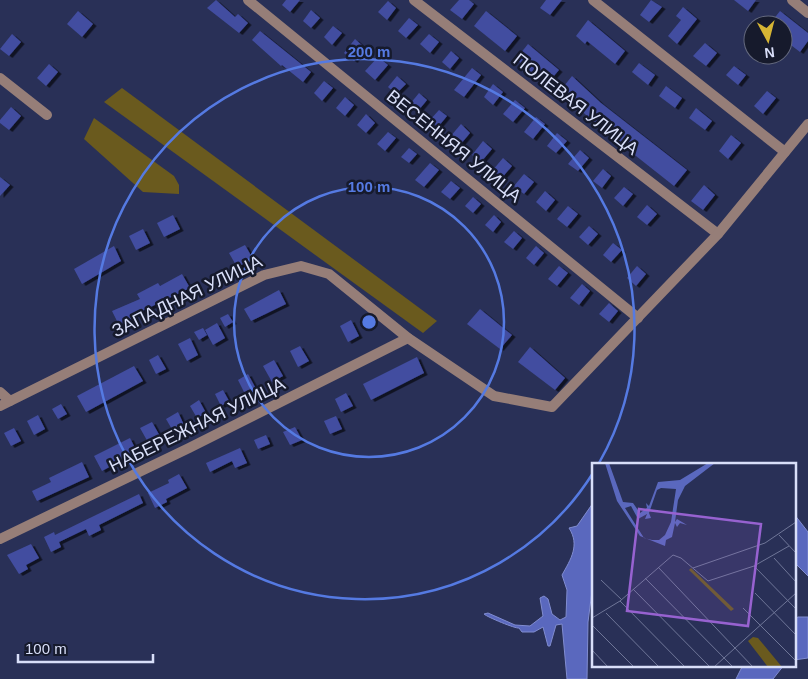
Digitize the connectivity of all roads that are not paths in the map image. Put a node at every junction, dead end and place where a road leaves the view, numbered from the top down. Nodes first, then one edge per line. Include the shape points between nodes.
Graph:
1 (248, 0) edge
2 (414, 0) edge
3 (593, 0) edge
4 (792, 0) edge
5 (808, 13) edge
6 (0, 78) edge
7 (47, 115) dead end
8 (808, 124) edge
9 (785, 152) junction
10 (718, 234) junction
11 (638, 318) junction
12 (408, 338) junction
13 (0, 392) edge
14 (10, 400) junction
15 (0, 406) edge
16 (0, 539) edge

1 - 11 street, ВЕСЕННЯЯ УЛИЦА
2 - 10 street, ПОЛЕВАЯ УЛИЦА
3 - 9 street
4 - 5 street
6 - 7 street
8 - 9 street
9 - 10 street
10 - 11 street
11 - 12 street, ЗАПАДНАЯ УЛИЦА via 552,407 494,396
12 - 14 street, ЗАПАДНАЯ УЛИЦА via 329,274 301,266 264,275
12 - 16 street, НАБЕРЕЖНАЯ УЛИЦА
13 - 14 street
14 - 15 street, ЗАПАДНАЯ УЛИЦА

